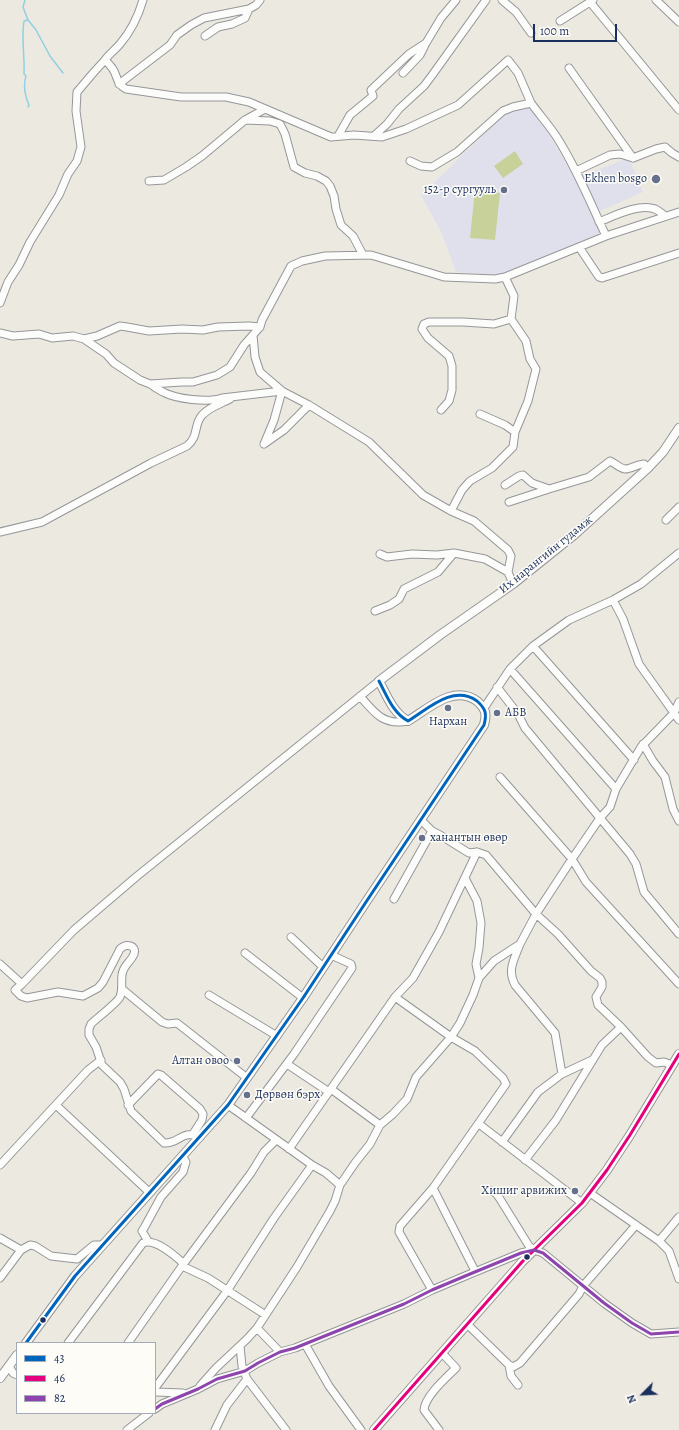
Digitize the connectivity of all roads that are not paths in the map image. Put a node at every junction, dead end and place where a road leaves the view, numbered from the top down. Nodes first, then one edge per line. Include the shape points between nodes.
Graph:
1 (143, 0) edge
2 (260, 0) edge
3 (456, 0) edge
4 (486, 0) edge
5 (502, 0) edge
6 (656, 0) edge
7 (592, 1) edge
8 (249, 9) junction
9 (560, 21) dead end
10 (679, 22) edge
11 (531, 33) dead end
12 (205, 36) dead end
13 (426, 42) junction
14 (105, 60) junction
15 (568, 68) dead end
16 (403, 73) dead end
17 (119, 84) junction
18 (531, 103) junction
19 (265, 109) junction
20 (679, 110) edge
21 (245, 120) junction
22 (338, 136) junction
23 (375, 136) junction
24 (679, 157) edge
25 (633, 158) junction
26 (410, 161) dead end
27 (576, 171) junction
28 (149, 181) dead end
29 (679, 212) edge
30 (665, 216) junction
31 (599, 222) junction
32 (606, 236) junction
33 (579, 247) junction
34 (679, 253) edge
35 (363, 255) junction
36 (505, 277) junction
37 (0, 303) edge
38 (511, 319) junction
39 (260, 327) junction
40 (0, 334) edge
41 (253, 336) junction
42 (84, 339) junction
43 (150, 384) junction
44 (282, 391) junction
45 (232, 398) junction
46 (309, 405) junction
47 (441, 410) dead end
48 (480, 414) dead end
49 (679, 428) edge
50 (515, 432) junction
51 (648, 468) junction
52 (505, 485) dead end
53 (548, 489) junction
54 (508, 502) dead end
55 (679, 507) edge
56 (451, 511) junction
57 (666, 520) dead end
58 (0, 532) edge
59 (454, 553) junction
60 (679, 553) edge
61 (380, 554) dead end
62 (508, 572) junction
63 (513, 584) junction
64 (613, 600) junction
65 (375, 611) dead end
66 (533, 646) junction
67 (510, 669) junction
68 (379, 681) junction
69 (498, 687) junction
70 (360, 696) junction
71 (679, 702) edge
72 (484, 708) junction
73 (674, 713) junction
74 (679, 720) edge
75 (408, 721) junction
76 (643, 744) junction
77 (634, 760) junction
78 (500, 777) dead end
79 (616, 789) junction
80 (600, 818) junction
81 (421, 820) junction
82 (679, 821) edge
83 (432, 830) junction
84 (477, 852) junction
85 (572, 859) junction
86 (465, 878) junction
87 (394, 899) dead end
88 (536, 914) junction
89 (679, 934) edge
90 (291, 937) dead end
91 (520, 944) junction
92 (245, 953) dead end
93 (331, 955) junction
94 (0, 964) edge
95 (323, 967) junction
96 (479, 978) junction
97 (22, 984) junction
98 (679, 984) edge
99 (122, 989) junction
100 (209, 995) dead end
101 (396, 997) junction
102 (303, 998) junction
103 (621, 1027) junction
104 (277, 1036) junction
105 (452, 1037) junction
106 (679, 1054) edge
107 (101, 1060) junction
108 (592, 1060) junction
109 (287, 1064) junction
110 (672, 1065) junction
111 (562, 1074) junction
112 (248, 1078) junction
113 (330, 1091) junction
114 (56, 1105) junction
115 (128, 1105) junction
116 (228, 1105) junction
117 (246, 1118) junction
118 (479, 1124) junction
119 (380, 1125) junction
120 (197, 1135) junction
121 (276, 1140) junction
122 (502, 1142) junction
123 (289, 1149) junction
124 (182, 1156) junction
125 (525, 1160) junction
126 (0, 1165) edge
127 (312, 1165) junction
128 (340, 1185) junction
129 (433, 1188) junction
130 (489, 1190) dead end
131 (149, 1192) junction
132 (590, 1193) junction
133 (582, 1203) junction
134 (679, 1217) edge
135 (636, 1225) junction
136 (0, 1238) edge
137 (148, 1241) junction
138 (659, 1241) junction
139 (102, 1245) junction
140 (21, 1250) junction
141 (534, 1250) junction
142 (183, 1264) junction
143 (475, 1271) junction
144 (0, 1278) edge
145 (679, 1279) edge
146 (583, 1286) junction
147 (432, 1290) junction
148 (227, 1291) junction
149 (264, 1314) junction
150 (467, 1324) junction
151 (257, 1328) junction
152 (679, 1332) edge
153 (27, 1342) edge
154 (69, 1342) edge
155 (129, 1342) edge
156 (305, 1344) junction
157 (240, 1346) junction
158 (280, 1352) junction
159 (442, 1353) junction
160 (16, 1356) edge
161 (509, 1365) junction
162 (9, 1366) junction
163 (245, 1372) junction
164 (16, 1374) edge
165 (0, 1378) edge
166 (247, 1379) junction
167 (518, 1385) dead end
168 (156, 1387) edge
169 (198, 1389) junction
170 (156, 1392) edge
171 (186, 1393) junction
172 (156, 1408) edge
173 (148, 1414) edge
174 (126, 1430) edge
175 (214, 1430) edge
176 (286, 1430) edge
177 (361, 1430) edge
178 (374, 1430) edge
179 (439, 1430) edge

1 - 14 street via 137,20
2 - 8 street
3 - 13 street via 440,18
4 - 23 street via 424,86
5 - 11 street via 516,12
6 - 10 street
7 - 9 street
7 - 20 street
8 - 12 street via 245,18 218,27
8 - 17 street via 204,18 191,25 177,35 170,45
13 - 16 street via 420,55
13 - 22 street via 371,90 373,96 350,115
14 - 17 street via 115,73
14 - 37 street via 77,92 76,110 81,147 77,161 8,282
15 - 25 street
17 - 19 street via 126,89 181,97 226,97
18 - 23 street via 518,73 508,60 458,105 406,129 382,137
18 - 26 street via 503,111 457,152 432,167
18 - 27 street via 555,135
19 - 21 street
19 - 22 street via 331,137
21 - 28 street via 186,167 164,180
21 - 35 street via 280,124 294,167 330,186 341,226 353,236
22 - 23 street
24 - 25 street via 666,147
25 - 27 street via 620,154 610,155
27 - 31 street
29 - 30 street
30 - 31 street via 656,209 645,208 631,210
30 - 32 street
31 - 32 street
32 - 33 street
33 - 34 street via 602,278
33 - 36 street
35 - 36 street via 444,277
35 - 39 street via 325,256 291,266
36 - 38 street via 514,296
38 - 47 street via 494,324 440,321 424,324 422,329 428,338 449,356 452,366 452,390 449,401
38 - 50 street via 526,342 530,359 536,369 528,401
39 - 41 street
39 - 42 street via 149,331 120,326
40 - 42 street via 39,334 52,338 73,336
41 - 43 street via 230,367 217,375 193,382
41 - 44 street via 260,372
42 - 43 street via 106,354 114,363
43 - 45 street via 172,396 202,400
44 - 45 street
44 - 46 street
44 - 46 street via 264,444 284,430
45 - 58 street via 200,417 195,436 187,446 42,522
46 - 56 street via 369,442 423,495
48 - 50 street
49 - 51 main road, Их нарангийн гудамж via 663,452
50 - 56 street via 513,447 492,468 470,480
51 - 53 street via 644,464 639,464 622,469 610,461 589,477
51 - 63 main road, Их нарангийн гудамж via 574,535
52 - 53 street via 523,475 532,483
53 - 54 street
55 - 57 street
56 - 62 street via 474,521 508,550 511,556
59 - 61 street via 387,557
59 - 62 street via 485,559
59 - 65 street via 438,572 404,589 399,598 390,605
60 - 64 street via 640,584
62 - 63 street
63 - 68 main road, Их нарангийн гудамж
64 - 66 street via 569,620
64 - 73 street via 640,664
66 - 67 street
66 - 77 street
67 - 69 street
67 - 79 street
68 - 70 street
68 - 75 main road via 401,718
69 - 72 street
69 - 80 street via 525,728
70 - 75 street via 377,715 392,722
70 - 97 street via 136,877 74,930
71 - 73 street
72 - 75 main road via 468,696 454,695 444,698
72 - 81 main road via 484,725
73 - 74 street
73 - 76 street
76 - 77 street
76 - 82 street via 665,777 673,809
77 - 79 street
78 - 85 street
79 - 80 street via 610,807
80 - 85 street
80 - 89 street via 636,864 644,892
81 - 83 street
81 - 93 main road
83 - 84 street via 469,853
83 - 87 street
84 - 86 street
84 - 88 street via 486,855
85 - 88 street
85 - 98 street via 586,882
86 - 96 street via 477,901 481,923 476,964
86 - 101 street via 413,978
88 - 91 street
88 - 103 street via 600,978 602,987 596,1002
90 - 95 street
91 - 96 street via 494,961
91 - 111 street via 510,971 511,978 555,1033
92 - 102 street
93 - 95 main road
93 - 109 street via 352,964 352,968
94 - 97 street
95 - 102 main road
96 - 105 street
97 - 99 street via 15,990 27,998 58,992 83,996 104,982 120,949 128,944 132,946 134,954 124,966
99 - 107 street via 119,998 90,1024 89,1035
99 - 112 street via 162,1022 177,1023
100 - 104 street
101 - 105 street
101 - 113 street
102 - 104 main road
103 - 108 street via 602,1045
103 - 110 street via 656,1063
104 - 112 main road
105 - 118 street via 475,1051 506,1084
105 - 119 street via 416,1077 407,1099
106 - 110 main road
107 - 114 street via 88,1070
107 - 115 street via 102,1065 120,1082
108 - 111 street
108 - 125 street via 556,1120
109 - 113 street
109 - 117 street
110 - 132 main road via 630,1135
111 - 122 street via 538,1092
112 - 116 main road
113 - 119 street
113 - 123 street
114 - 126 street
114 - 131 street
115 - 120 street via 164,1143 187,1134
115 - 120 street via 158,1074 161,1075 204,1114
116 - 117 street
116 - 120 main road
117 - 121 street
118 - 122 street
118 - 129 street
119 - 128 street via 370,1144
120 - 124 main road
121 - 123 street
121 - 142 street via 262,1155
122 - 125 street
123 - 127 street
124 - 131 main road
124 - 137 street via 186,1162 183,1172 161,1197 142,1231
125 - 133 street
127 - 128 street
127 - 148 street
128 - 149 street via 330,1211 297,1267
129 - 143 street
129 - 147 street via 400,1226 399,1232
130 - 141 street via 496,1193
131 - 139 main road
132 - 133 main road
132 - 135 street
133 - 141 main road
134 - 138 street
135 - 138 street
135 - 146 street
136 - 140 street
137 - 142 street via 169,1251
137 - 154 street via 143,1243
138 - 145 street via 668,1251
139 - 140 street via 94,1245 77,1259 51,1256 30,1245
139 - 153 main road via 75,1276
140 - 144 street
141 - 143 street
141 - 146 street via 543,1253
141 - 150 main road
142 - 148 street
142 - 155 street
143 - 147 street
146 - 152 street via 650,1334
146 - 161 street via 520,1363 513,1367
147 - 156 street
148 - 149 street
148 - 168 street
149 - 151 street
150 - 159 main road
150 - 161 street
151 - 157 street
151 - 158 street
156 - 158 street
156 - 177 street via 329,1386
157 - 163 street
157 - 169 street
158 - 163 street
159 - 178 main road
159 - 179 street via 456,1368 428,1399 424,1410
160 - 162 main road
161 - 167 street via 511,1376
162 - 164 street
162 - 165 main road
163 - 166 street
163 - 169 street via 217,1379
166 - 175 street via 227,1405
166 - 176 street
169 - 171 street
170 - 171 street
171 - 172 street
173 - 174 street

